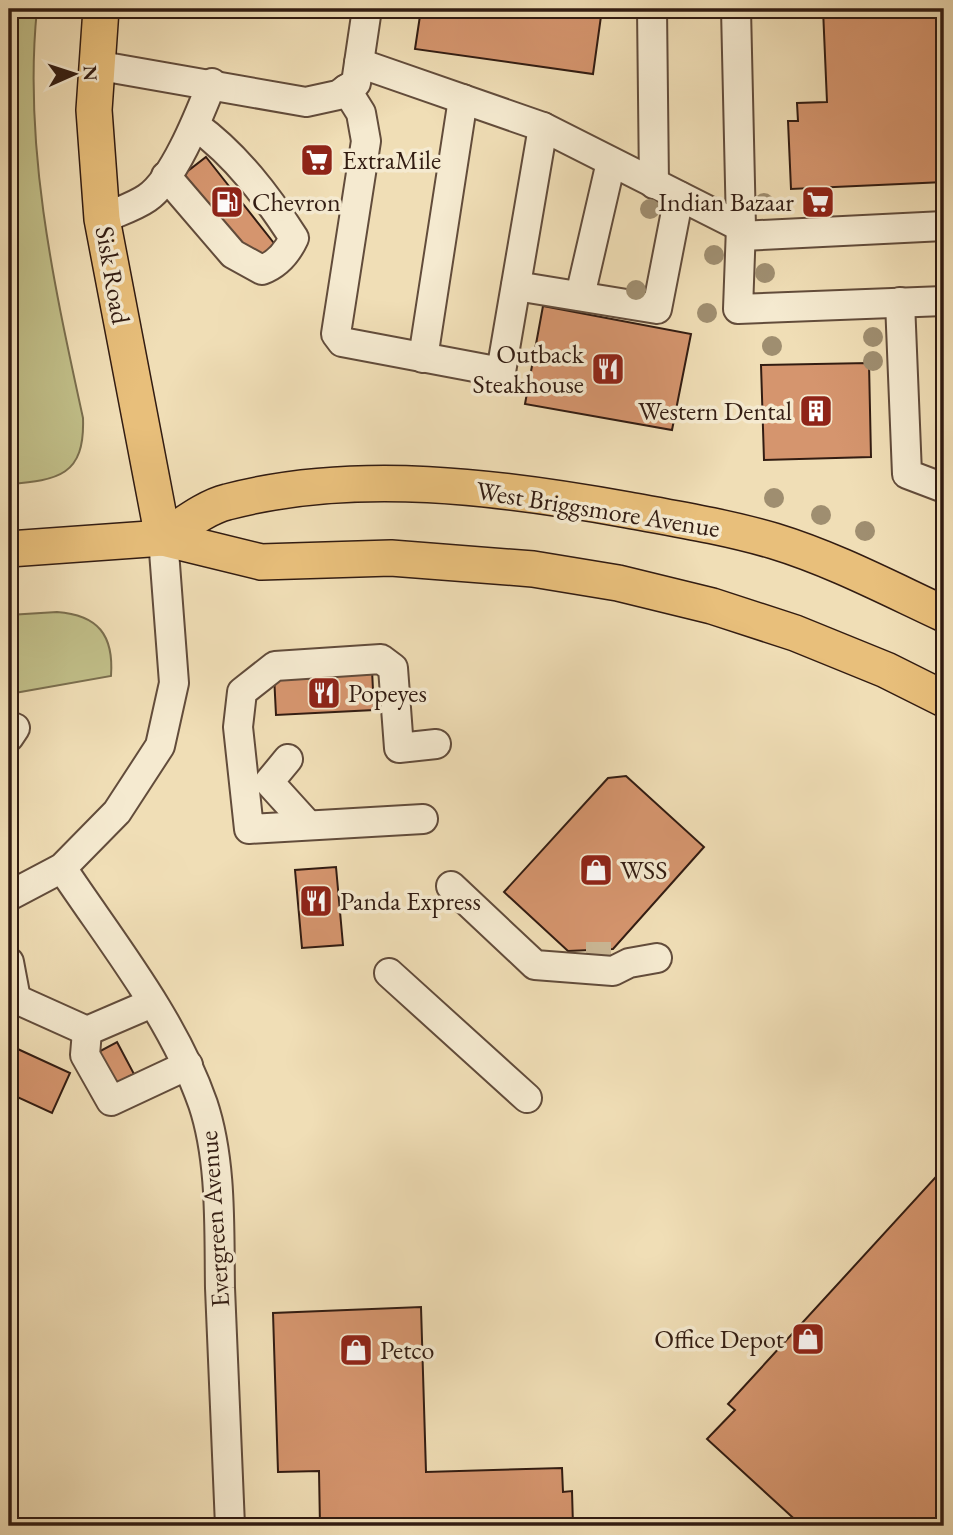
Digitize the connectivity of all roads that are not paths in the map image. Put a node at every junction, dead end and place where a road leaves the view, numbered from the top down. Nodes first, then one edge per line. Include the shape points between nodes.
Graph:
1 (101, 9) edge
2 (367, 9) edge
3 (652, 9) edge
4 (736, 9) edge
5 (359, 63) junction
6 (96, 65) junction
7 (212, 83) junction
8 (346, 89) junction
9 (463, 99) junction
10 (196, 126) junction
11 (542, 127) junction
12 (611, 162) junction
13 (166, 176) junction
14 (666, 190) junction
15 (102, 219) junction
16 (944, 226) edge
17 (741, 232) junction
18 (516, 286) junction
19 (580, 296) junction
20 (944, 300) edge
21 (900, 302) junction
22 (423, 358) junction
23 (944, 488) edge
24 (163, 538) junction
25 (9, 549) edge
26 (848, 568) junction
27 (944, 589) edge
28 (944, 614) edge
29 (944, 699) edge
30 (9, 729) edge
31 (9, 737) edge
32 (436, 744) dead end
33 (240, 747) junction
34 (288, 760) dead end
35 (269, 782) junction
36 (423, 819) dead end
37 (308, 825) junction
38 (62, 868) junction
39 (451, 886) dead end
40 (9, 896) edge
41 (657, 958) dead end
42 (9, 962) edge
43 (388, 974) dead end
44 (13, 1000) edge
45 (152, 1003) junction
46 (87, 1031) junction
47 (188, 1065) junction
48 (527, 1098) dead end
49 (230, 1526) edge

1 - 6 main road, Sisk Road
2 - 5 street
3 - 14 street
4 - 17 street
5 - 8 street via 356,83
5 - 9 street
6 - 7 street
6 - 15 main road, Sisk Road via 95,143
7 - 8 street via 306,102
7 - 10 street
8 - 22 street via 361,113 366,141 336,334 342,342
9 - 11 street
9 - 22 street
10 - 13 street
10 - 13 street via 217,141 270,200 294,238 290,248 275,265 262,270 233,254
11 - 12 street
11 - 18 street
12 - 14 street
12 - 19 street
13 - 15 street via 149,197
14 - 17 street
14 - 19 street via 657,309
15 - 24 main road, Sisk Road
16 - 17 street
17 - 21 street via 738,309
18 - 19 street
18 - 22 street via 501,372
20 - 21 street
21 - 23 street via 907,474
24 - 25 main road, West Briggsmore Avenue
24 - 26 main road, West Briggsmore Avenue via 225,502 316,488 425,485 535,494 712,525
24 - 29 main road, West Briggsmore Avenue via 261,562 468,561 618,583 795,633
24 - 38 street via 174,683 160,746 117,813
26 - 27 main road
26 - 28 main road, West Briggsmore Avenue
30 - 31 street via 15,728
32 - 33 street via 399,748 393,668 381,659 275,666 242,692
33 - 35 street
33 - 37 street via 249,829
34 - 35 street
35 - 37 street
36 - 37 street
38 - 40 street
38 - 45 street, Evergreen Avenue
39 - 41 street via 535,965
42 - 44 street
43 - 48 street
44 - 46 street
45 - 46 street
45 - 47 street, Evergreen Avenue
46 - 47 street via 85,1055 111,1101
47 - 49 street, Evergreen Avenue via 204,1107 213,1156

